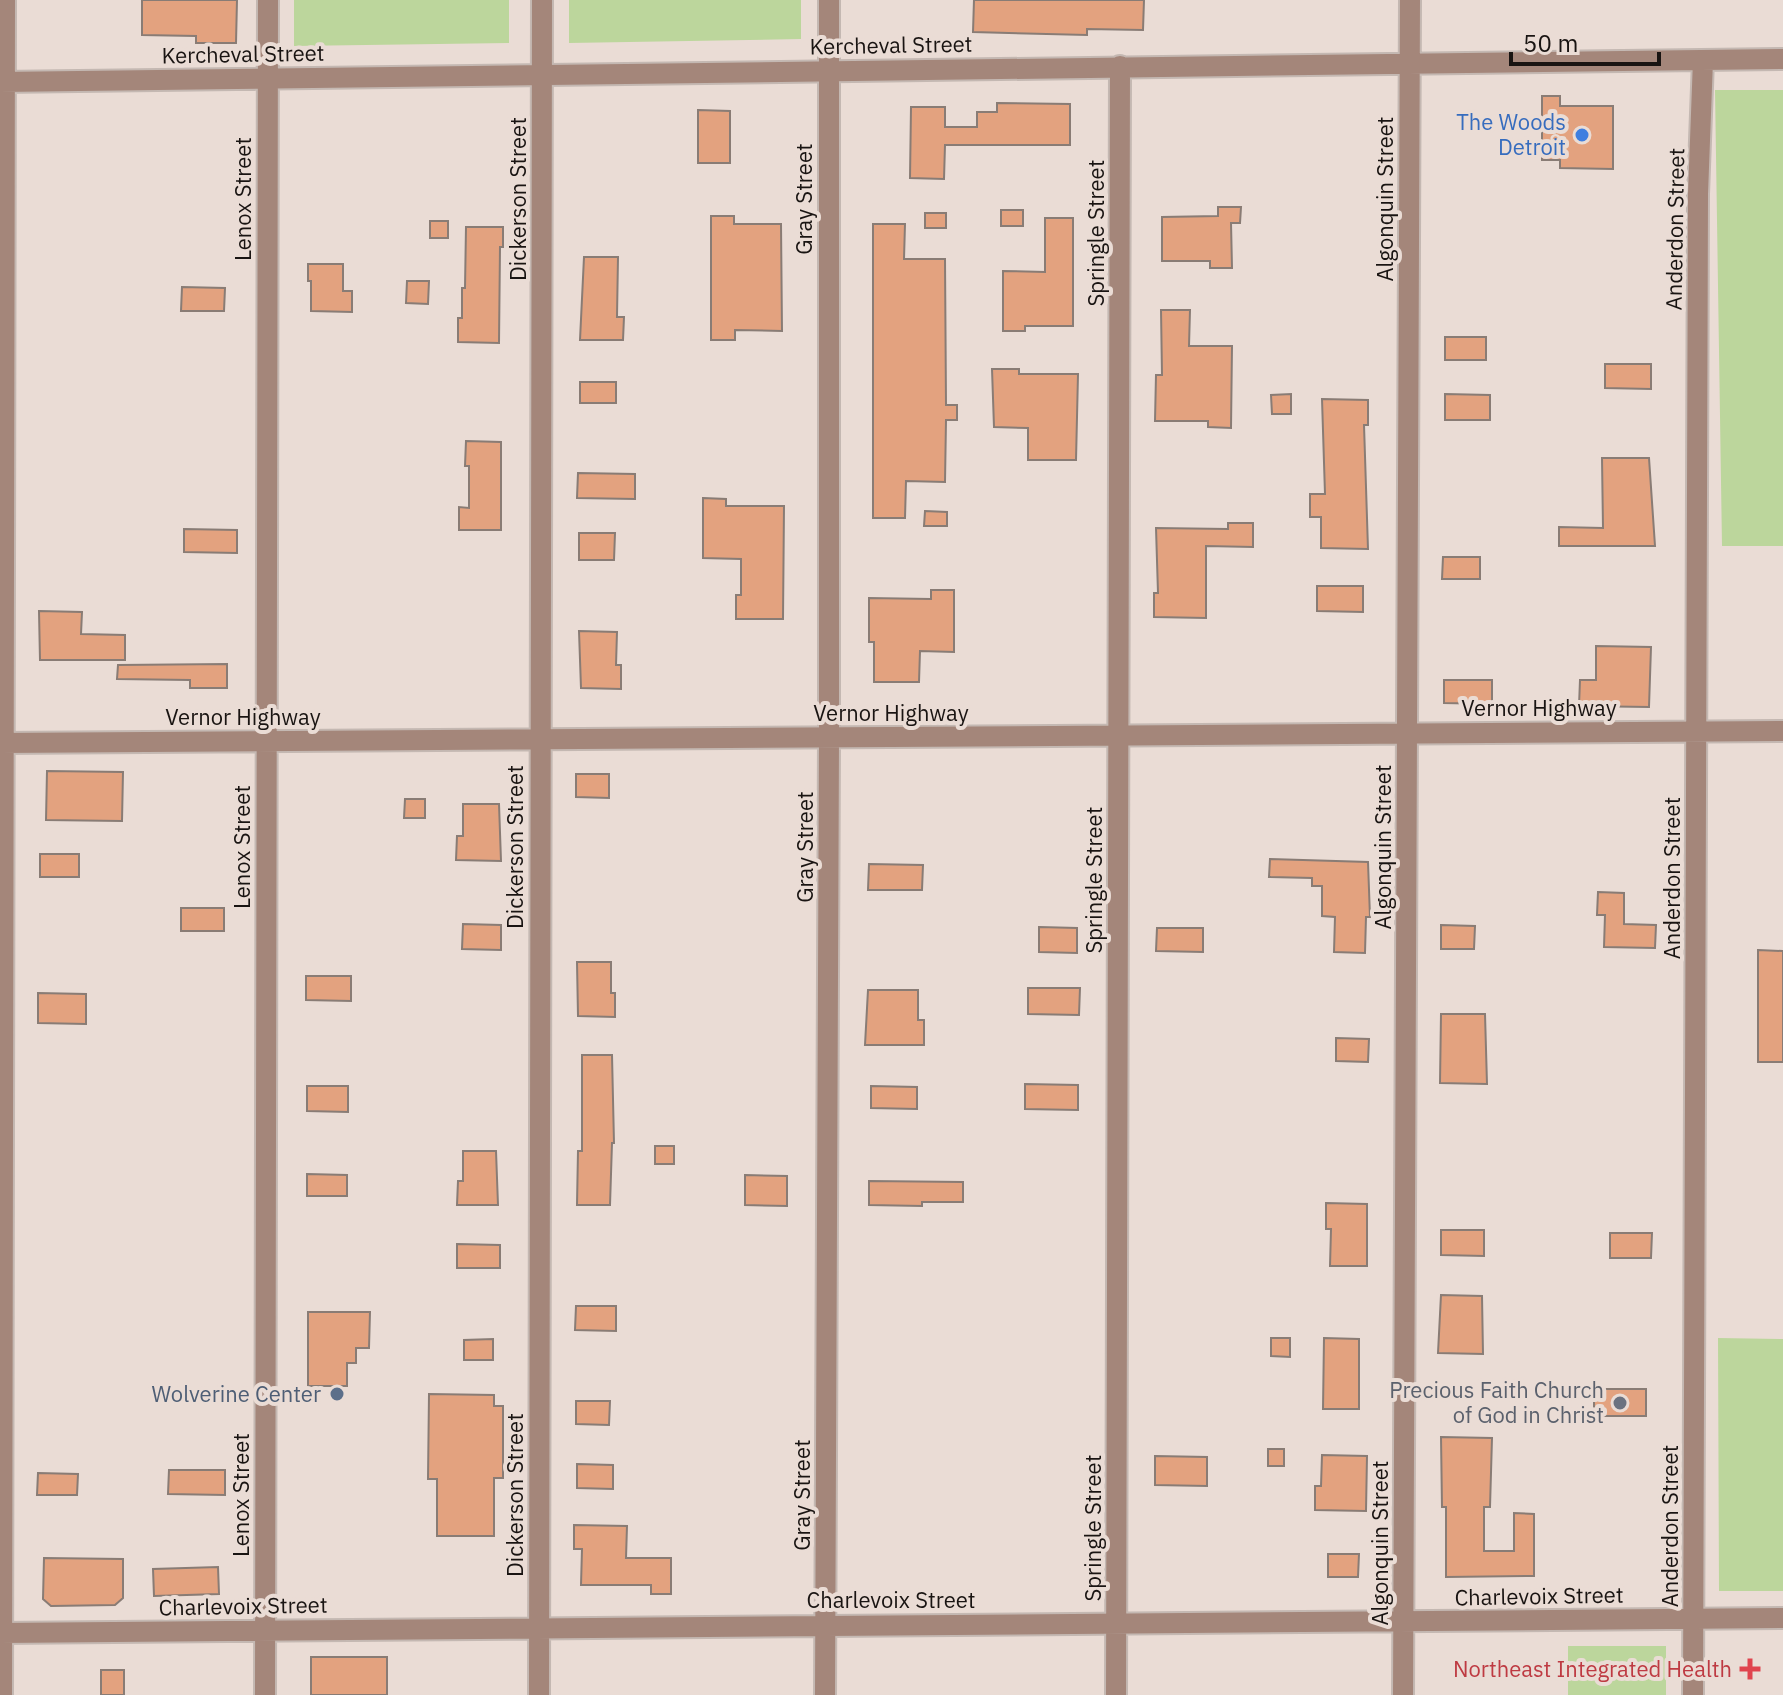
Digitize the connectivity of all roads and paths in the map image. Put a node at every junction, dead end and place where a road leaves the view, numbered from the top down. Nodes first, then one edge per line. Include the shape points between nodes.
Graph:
1 (5, 0) edge
2 (268, 0) edge
3 (542, 0) edge
4 (829, 0) edge
5 (1410, 0) edge
6 (1783, 59) edge
7 (1703, 60) junction
8 (1409, 63) junction
9 (1120, 66) junction
10 (829, 70) junction
11 (542, 74) junction
12 (268, 78) junction
13 (2, 82) edge
14 (1696, 731) junction
15 (1783, 731) edge
16 (1408, 733) junction
17 (1118, 735) junction
18 (829, 737) junction
19 (539, 740) junction
20 (266, 741) junction
21 (2, 743) edge
22 (1783, 1618) edge
23 (1694, 1619) junction
24 (1403, 1621) junction
25 (1117, 1623) junction
26 (826, 1624) junction
27 (539, 1628) junction
28 (265, 1630) junction
29 (1, 1633) edge
30 (2, 1695) edge
31 (265, 1695) edge
32 (539, 1695) edge
33 (825, 1695) edge
34 (1116, 1695) edge
35 (1403, 1695) edge
36 (1693, 1695) edge

1 - 13 street
2 - 12 street, Lenox Street
3 - 11 street, Dickerson Street
4 - 10 street, Gray Street
5 - 8 street, Algonquin Street
6 - 7 street, Kercheval Street
7 - 8 street, Kercheval Street
7 - 14 street, Anderdon Street
8 - 9 street, Kercheval Street
8 - 16 street, Algonquin Street
9 - 10 street, Kercheval Street
9 - 17 street, Springle Street
10 - 11 street, Kercheval Street
10 - 18 street, Gray Street
11 - 12 street, Kercheval Street
11 - 19 street, Dickerson Street
12 - 13 street, Kercheval Street
12 - 20 street, Lenox Street
13 - 21 street
14 - 15 street, Vernor Highway
14 - 16 street, Vernor Highway
14 - 23 street, Anderdon Street
16 - 17 street, Vernor Highway
16 - 24 street, Algonquin Street
17 - 18 street, Vernor Highway
17 - 25 street, Springle Street
18 - 19 street, Vernor Highway
18 - 26 street, Gray Street
19 - 20 street, Vernor Highway
19 - 27 street, Dickerson Street
20 - 21 street, Vernor Highway
20 - 28 street, Lenox Street
21 - 29 street
22 - 23 street, Charlevoix Street
23 - 24 street, Charlevoix Street
23 - 36 street, Anderdon Street
24 - 25 street, Charlevoix Street
24 - 35 street, Algonquin Street
25 - 26 street, Charlevoix Street
25 - 34 street, Springle Street
26 - 27 street, Charlevoix Street
26 - 33 street, Gray Street
27 - 28 street, Charlevoix Street
27 - 32 street, Dickerson Street
28 - 29 street, Charlevoix Street
28 - 31 street, Lenox Street
29 - 30 street

